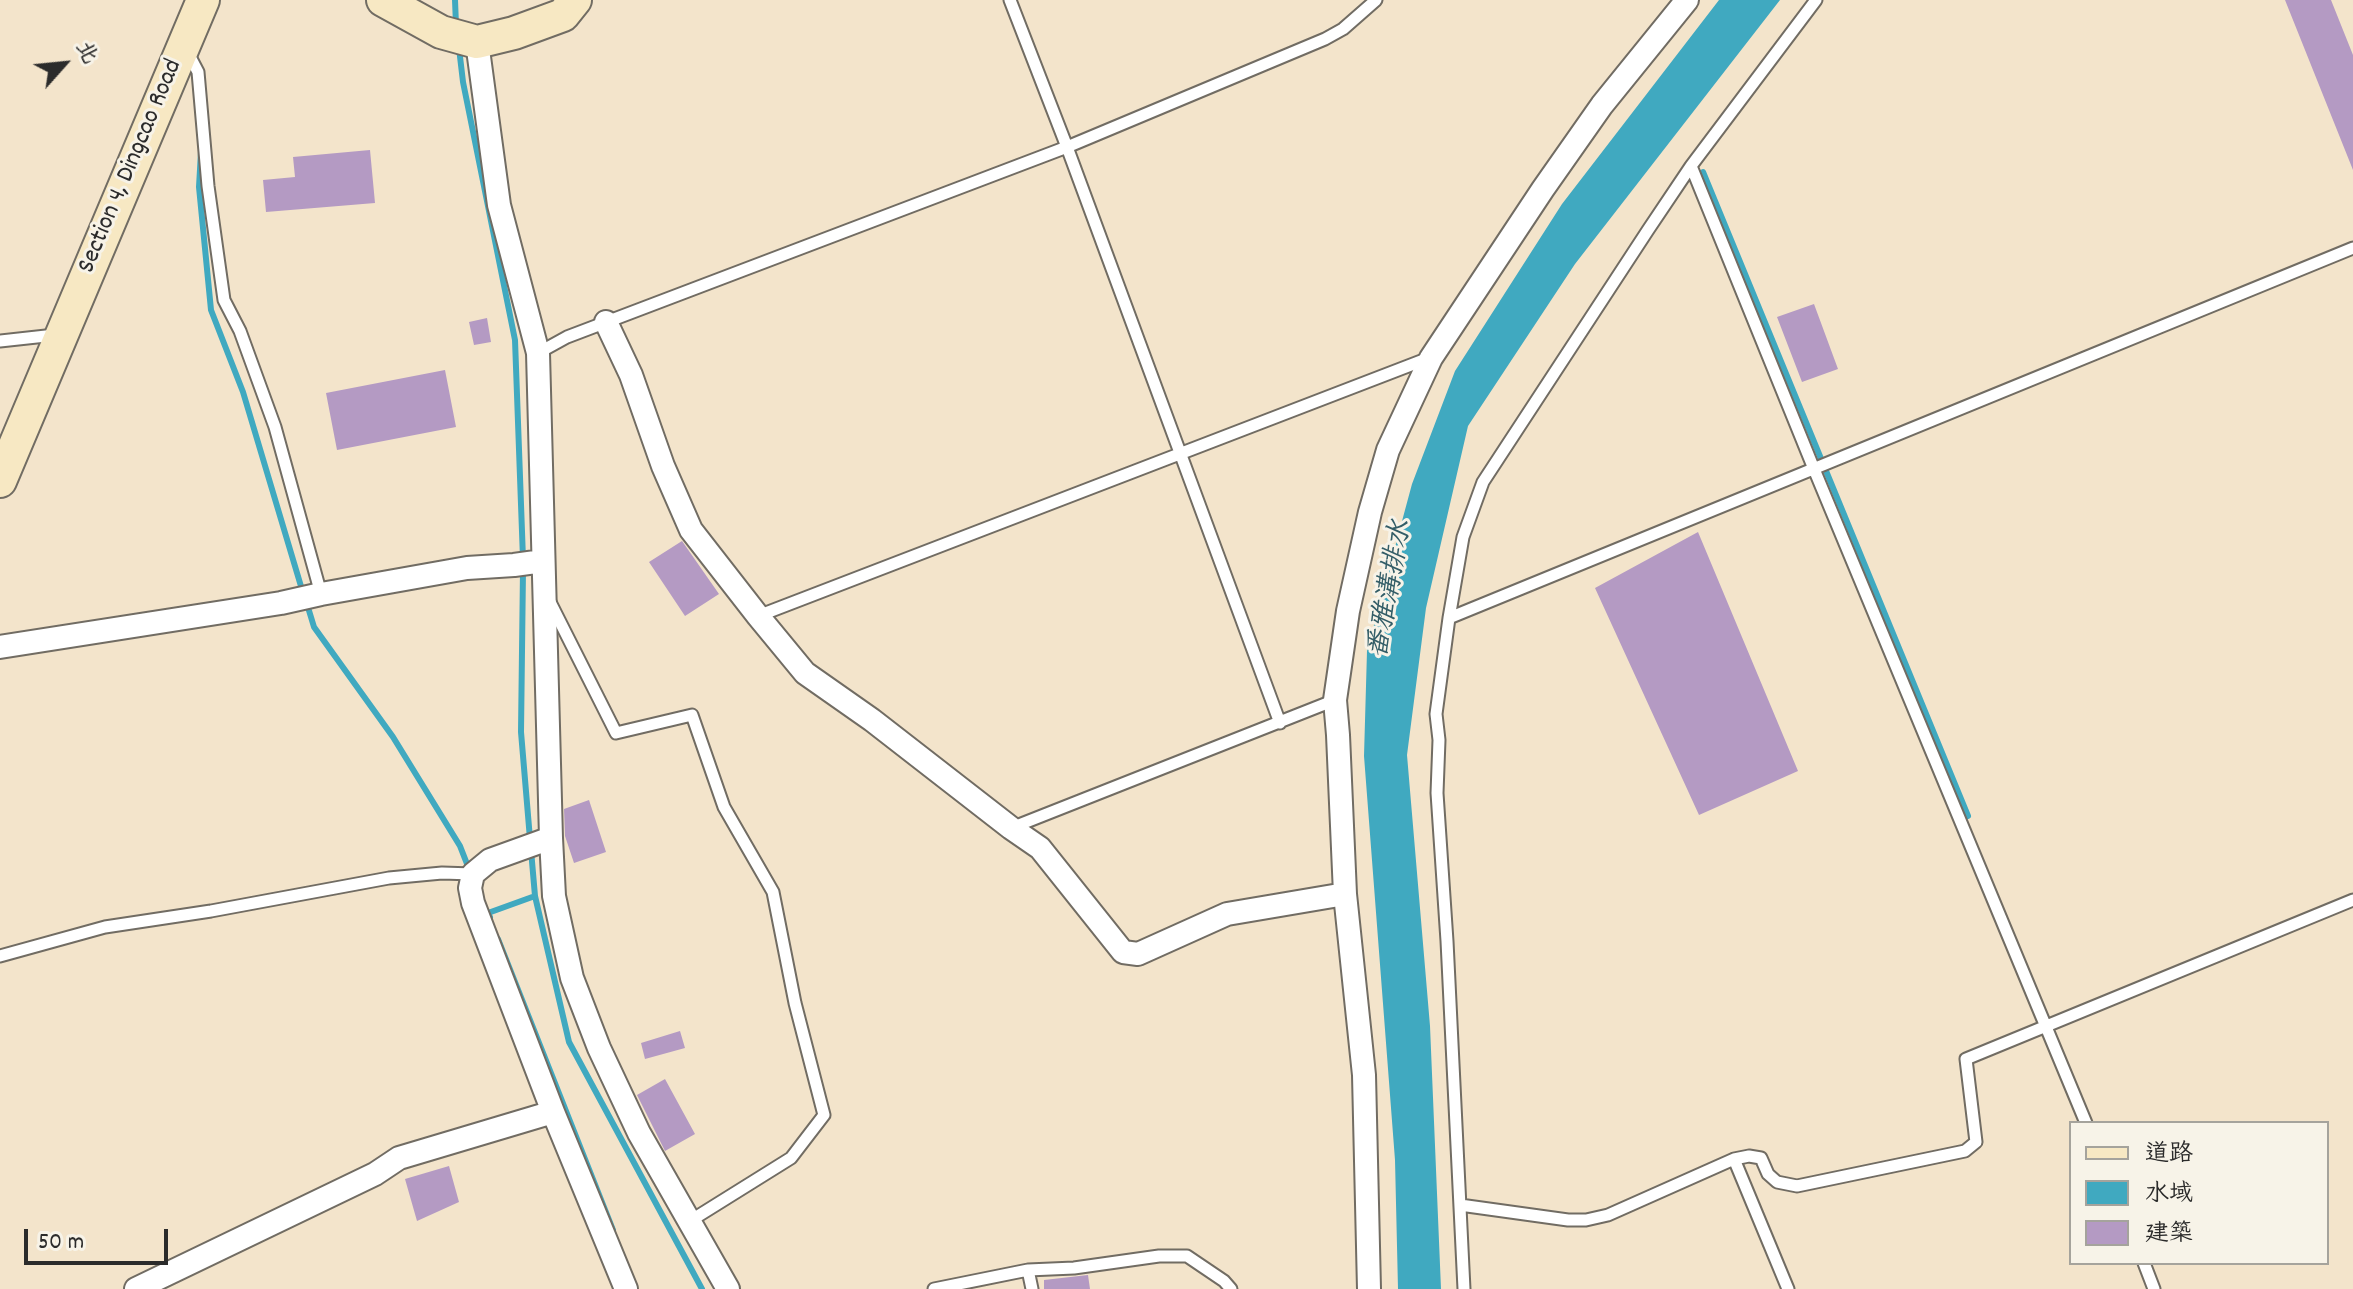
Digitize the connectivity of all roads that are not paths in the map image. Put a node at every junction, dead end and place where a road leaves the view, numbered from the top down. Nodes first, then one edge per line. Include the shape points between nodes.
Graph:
1 (203, 0) edge
2 (383, 0) edge
3 (575, 0) edge
4 (1010, 0) edge
5 (1376, 0) edge
6 (1687, 0) edge
7 (1816, 0) edge
8 (461, 37) junction
9 (183, 44) junction
10 (1067, 147) junction
11 (1691, 166) junction
12 (2353, 248) edge
13 (606, 322) junction
14 (61, 334) junction
15 (0, 341) edge
16 (538, 353) junction
17 (1431, 358) junction
18 (1180, 453) junction
19 (1814, 469) junction
20 (0, 481) edge
21 (529, 563) junction
22 (544, 590) junction
23 (321, 594) junction
24 (758, 616) junction
25 (1449, 618) junction
26 (0, 647) edge
27 (1335, 700) junction
28 (1280, 723) junction
29 (1011, 828) junction
30 (551, 838) junction
31 (473, 874) junction
32 (1345, 894) junction
33 (2353, 900) edge
34 (0, 956) edge
35 (2047, 1027) junction
36 (553, 1112) junction
37 (2085, 1121) edge
38 (1734, 1159) junction
39 (1460, 1205) junction
40 (690, 1221) junction
41 (2145, 1265) edge
42 (1028, 1270) junction
43 (136, 1289) edge
44 (626, 1289) edge
45 (728, 1289) edge
46 (934, 1289) edge
47 (1032, 1289) edge
48 (1231, 1289) edge
49 (1369, 1289) edge
50 (1464, 1289) edge
51 (1788, 1289) edge
52 (2154, 1289) edge

1 - 9 street, Section 4, Dingcao Road
2 - 8 street
3 - 8 street via 563,15 514,33
4 - 10 lane
5 - 10 lane via 1325,39
6 - 17 street via 1593,117
7 - 11 lane
8 - 16 street
9 - 14 street, Section 4, Dingcao Road
9 - 23 lane via 198,72 224,300 275,427
10 - 13 lane
10 - 18 lane
11 - 19 lane
11 - 25 lane via 1483,482 1463,537
12 - 19 lane
13 - 16 lane
13 - 24 street via 691,530
14 - 15 lane
14 - 20 street, Section 4, Dingcao Road
16 - 21 street
17 - 18 lane
17 - 27 street via 1388,450 1370,512
18 - 24 lane
18 - 28 lane
19 - 25 lane
19 - 35 lane
21 - 22 street
21 - 23 street via 467,568
22 - 30 street
22 - 40 lane via 616,733 692,715 724,807 773,892 824,1115 791,1158
23 - 26 street
24 - 29 street via 805,673
25 - 39 lane via 1436,714 1437,793
27 - 28 lane
27 - 32 street
28 - 29 lane
29 - 32 street via 1040,848 1123,952 1138,954 1227,914
30 - 31 street via 490,860
30 - 40 street via 554,896 572,978 639,1133
31 - 34 lane via 389,878 105,927
31 - 36 street via 473,903
32 - 49 street via 1364,1075
33 - 35 lane
35 - 37 lane
35 - 38 lane via 1966,1059 1976,1142 1965,1151 1797,1186 1777,1182 1761,1158
36 - 43 street via 399,1158
36 - 44 street
38 - 39 lane via 1586,1220
38 - 51 lane
39 - 50 lane
40 - 45 street
41 - 52 lane
42 - 46 lane
42 - 47 lane
42 - 48 lane via 1187,1256

